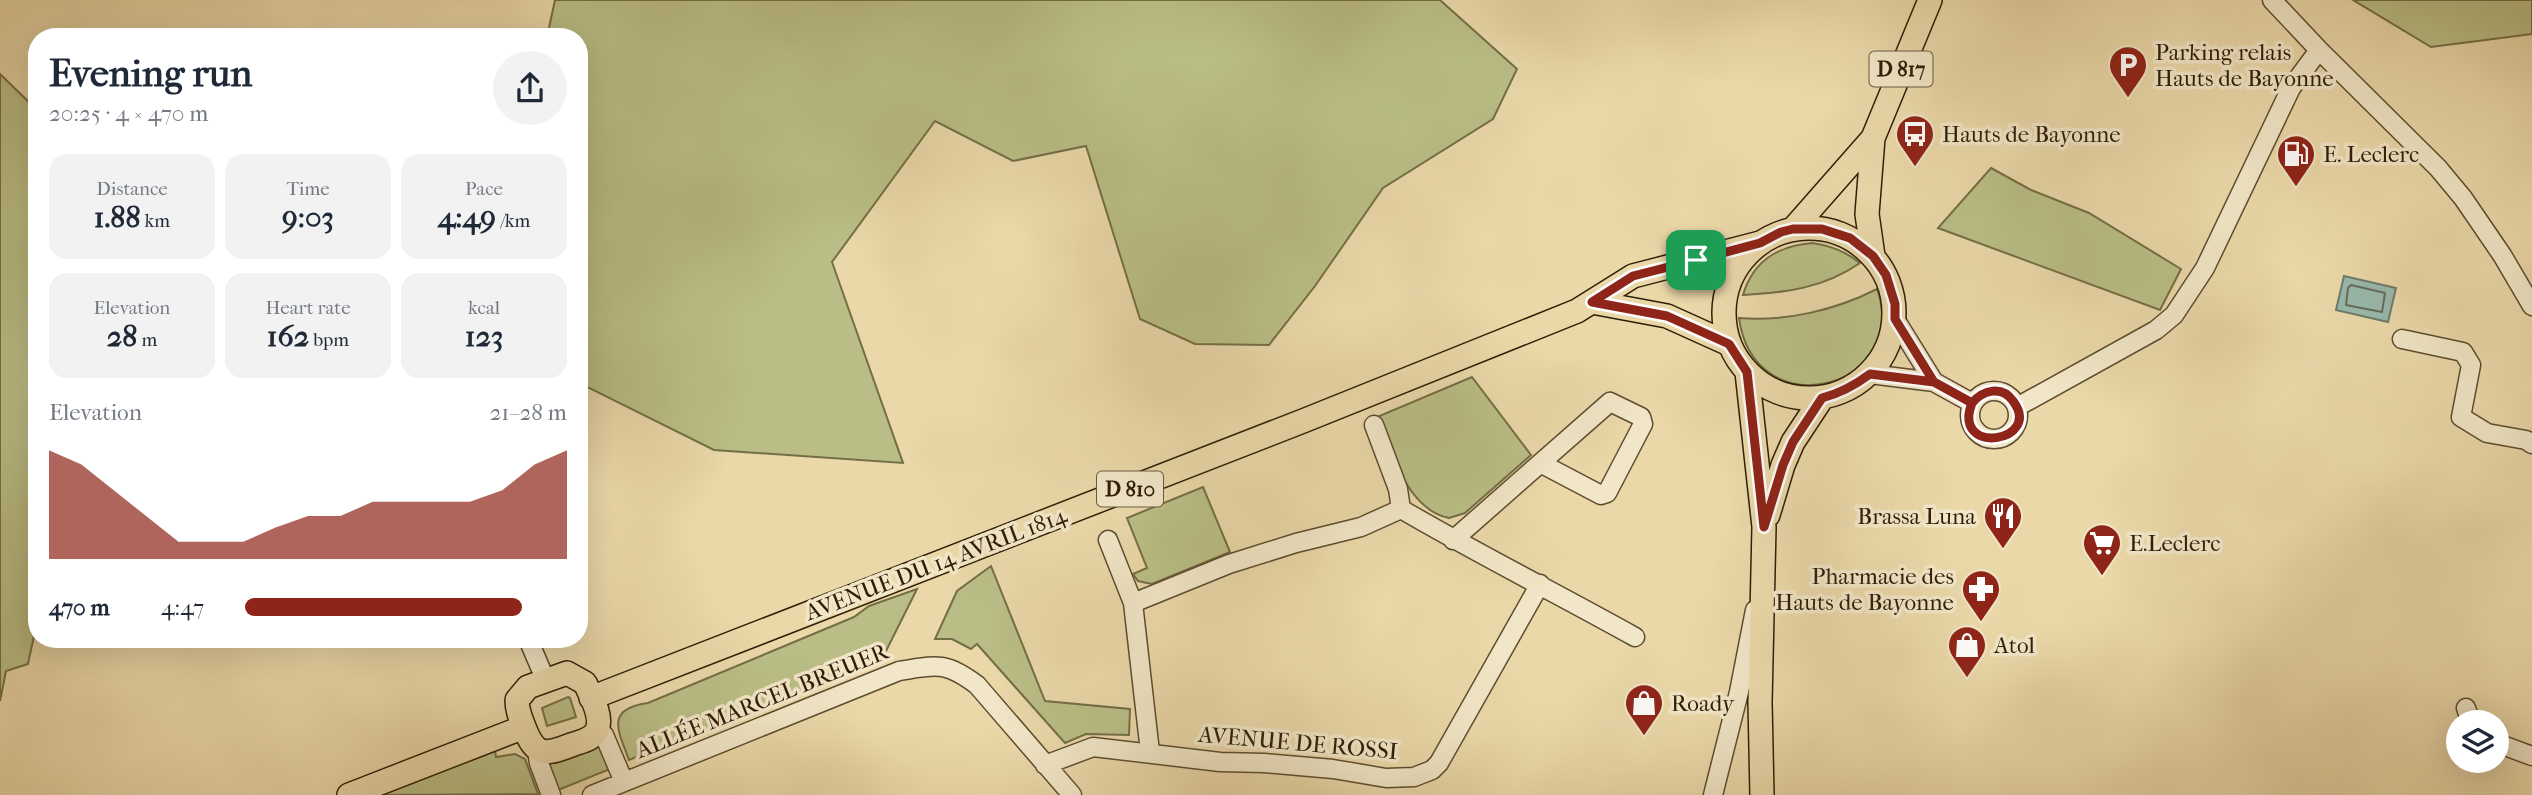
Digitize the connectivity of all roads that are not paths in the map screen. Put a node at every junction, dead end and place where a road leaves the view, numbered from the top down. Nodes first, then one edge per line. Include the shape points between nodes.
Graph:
1 (1930, 0) edge
2 (2272, 0) edge
3 (2319, 50) junction
4 (1873, 138) junction
5 (1793, 229) junction
6 (1760, 243) junction
7 (1873, 256) junction
8 (1592, 302) junction
9 (2532, 306) edge
10 (1895, 319) junction
11 (2402, 339) dead end
12 (1729, 344) junction
13 (1747, 372) junction
14 (1870, 374) junction
15 (1934, 382) junction
16 (1822, 398) junction
17 (1972, 403) junction
18 (2017, 407) junction
19 (1374, 425) dead end
20 (2532, 444) edge
21 (1542, 464) junction
22 (1401, 509) junction
23 (1764, 527) junction
24 (1108, 540) dead end
25 (1454, 540) junction
26 (1762, 572) junction
27 (1540, 584) junction
28 (1133, 603) junction
29 (1635, 637) dead end
30 (532, 648) edge
31 (545, 681) junction
32 (592, 698) junction
33 (524, 727) junction
34 (597, 729) junction
35 (2509, 747) edge
36 (537, 751) junction
37 (1150, 752) junction
38 (2532, 756) edge
39 (1045, 765) junction
40 (624, 782) junction
41 (349, 795) edge
42 (551, 795) edge
43 (592, 795) edge
44 (1072, 795) edge
45 (1713, 795) edge
46 (1762, 795) edge

1 - 4 main road, D 817
2 - 3 street
3 - 9 street via 2463,198
3 - 18 street via 2291,88 2205,268 2175,315
4 - 5 main road, D 817
4 - 7 main road, D 817 via 1867,214
5 - 6 main road
5 - 7 main road via 1822,229 1850,238
6 - 8 main road, AVENUE DU 14 AVRIL 1814 / D 810 via 1633,276
6 - 12 main road via 1730,279 1724,302
7 - 10 main road via 1892,289
8 - 12 main road via 1667,316
8 - 32 main road, AVENUE DU 14 AVRIL 1814 / D 810 via 1303,421
10 - 14 main road via 1887,349
10 - 15 street
11 - 20 street via 2463,352 2471,365 2461,417 2487,433
12 - 13 main road
13 - 16 main road via 1769,389 1794,398
13 - 23 main road
14 - 15 street
14 - 16 main road via 1848,390
15 - 17 street
16 - 23 main road via 1793,442
17 - 18 street via 1983,393 1999,391
17 - 18 street via 1970,422 1977,433 1989,439 2003,438 2015,428
19 - 22 street via 1398,488
21 - 21 street via 1610,402 1641,417 1643,424 1606,493 1601,495
21 - 25 street
22 - 25 street
22 - 28 street via 1361,527 1229,564
23 - 26 main road
24 - 28 street
25 - 27 street
26 - 45 street
26 - 46 main road
27 - 29 street
27 - 37 street, AVENUE DE ROSSI via 1432,771 1386,778
28 - 37 street
30 - 31 street
31 - 32 main road via 567,673 585,683
31 - 33 main road via 528,687 517,700
32 - 34 main road via 599,716
33 - 36 main road
33 - 41 main road
34 - 36 main road via 590,738 564,748
34 - 40 street, ALLÉE MARCEL BREUER via 604,735
35 - 38 street
36 - 42 street
37 - 39 street, AVENUE DE ROSSI via 1093,747
39 - 40 street, ALLÉE MARCEL BREUER via 976,685 958,671 939,665 899,671
39 - 44 street, ALLÉE MARCEL BREUER
40 - 43 street, ALLÉE MARCEL BREUER

